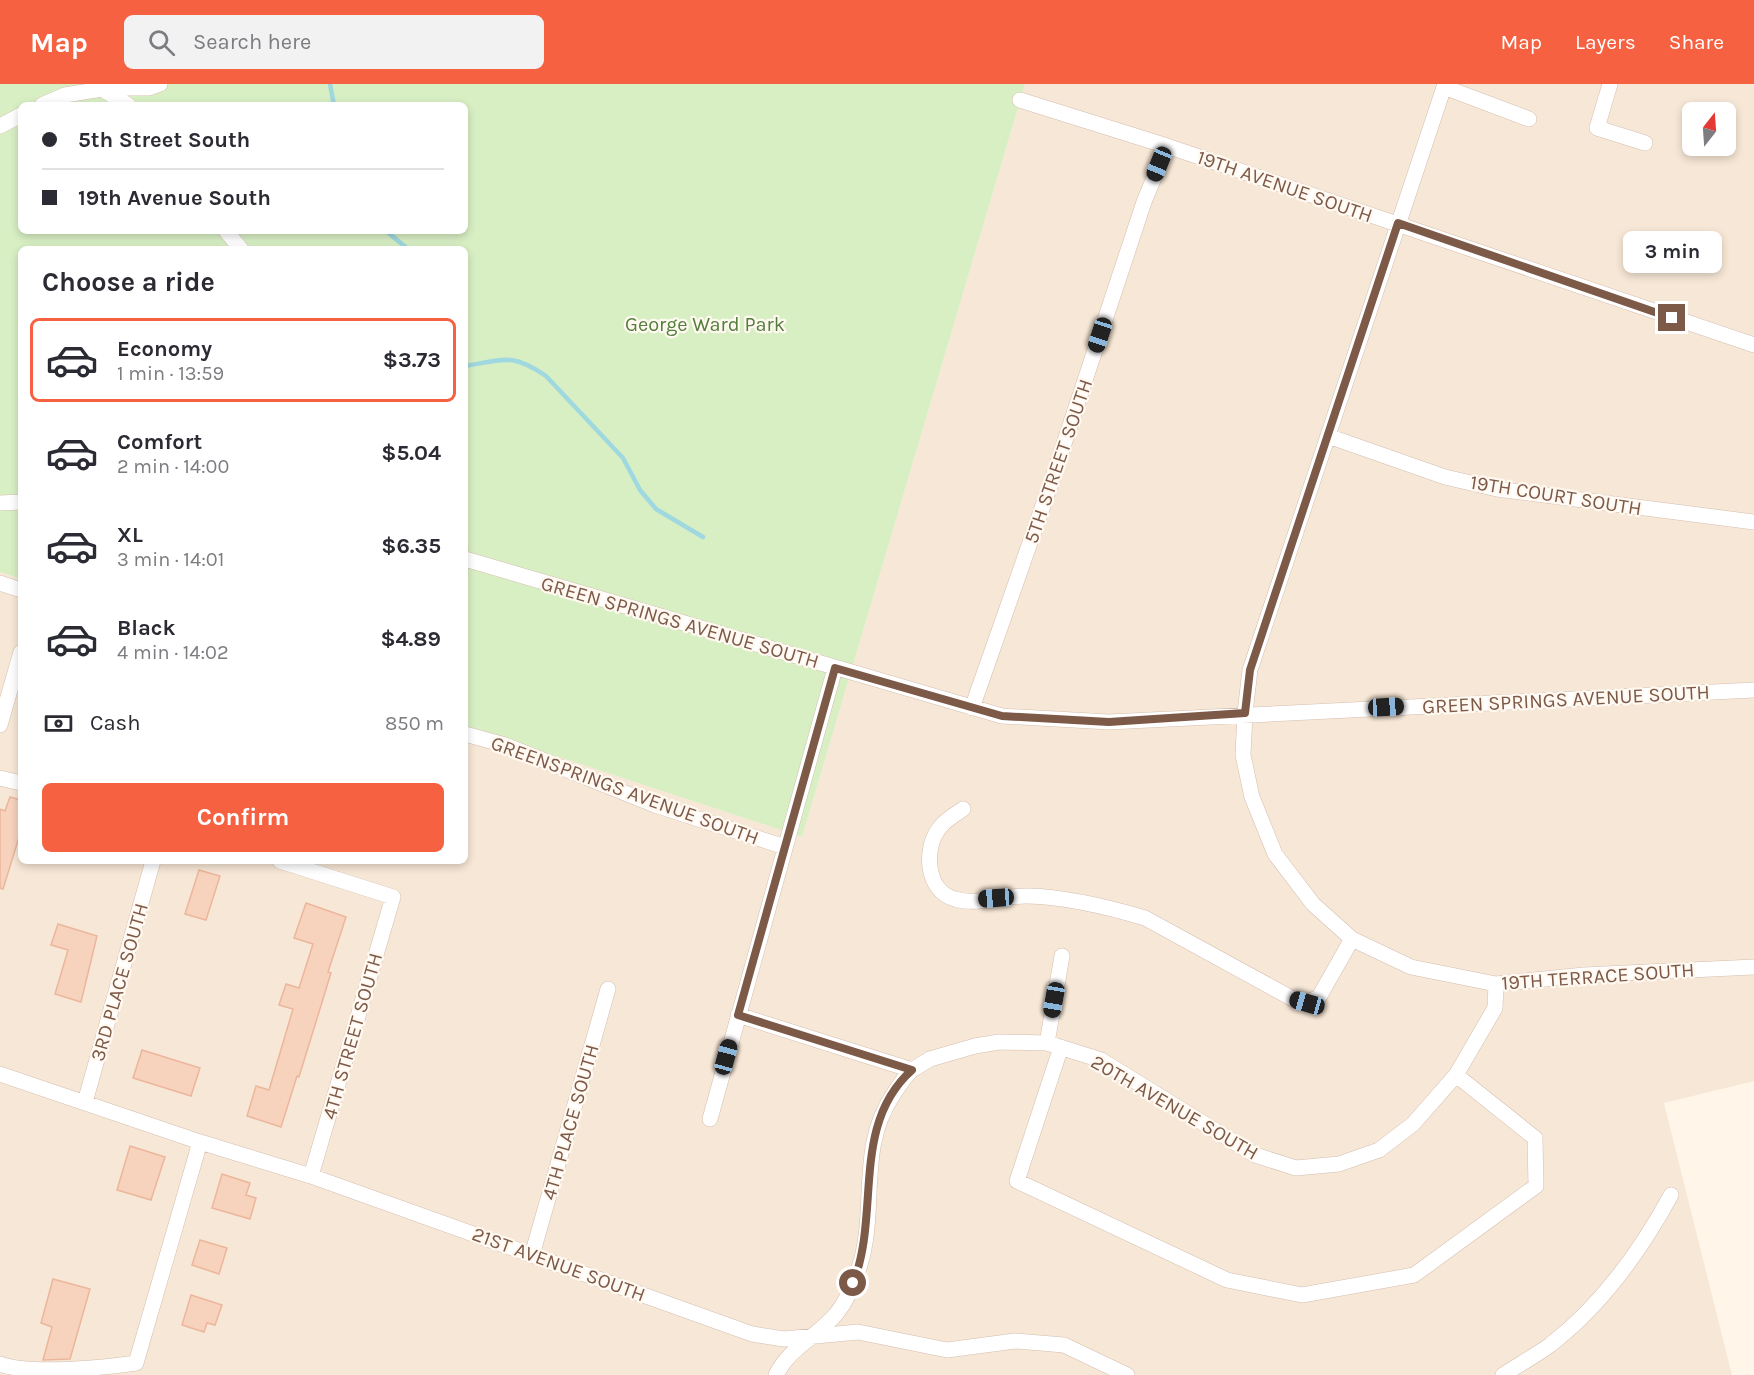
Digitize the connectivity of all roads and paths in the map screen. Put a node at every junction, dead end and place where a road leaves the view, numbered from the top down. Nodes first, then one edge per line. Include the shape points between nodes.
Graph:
1 (160, 84) edge
2 (1610, 84) edge
3 (1444, 86) edge
4 (101, 87) edge
5 (1020, 100) dead end
6 (48, 102) edge
7 (124, 102) edge
8 (18, 117) edge
9 (1529, 119) dead end
10 (0, 126) edge
11 (1645, 143) dead end
12 (1167, 146) junction
13 (1398, 223) junction
14 (228, 234) edge
15 (238, 246) edge
16 (1754, 345) edge
17 (1328, 436) junction
18 (18, 502) edge
19 (0, 503) edge
20 (1754, 522) edge
21 (468, 560) edge
22 (0, 583) edge
23 (18, 589) edge
24 (18, 662) edge
25 (835, 668) junction
26 (1754, 690) edge
27 (972, 708) junction
28 (1245, 713) junction
29 (0, 725) edge
30 (468, 735) edge
31 (0, 777) edge
32 (18, 782) edge
33 (963, 809) dead end
34 (785, 847) junction
35 (152, 864) edge
36 (289, 864) edge
37 (1352, 939) junction
38 (1062, 956) dead end
39 (1754, 967) edge
40 (1496, 984) junction
41 (608, 989) dead end
42 (738, 1015) junction
43 (1054, 1045) junction
44 (912, 1070) junction
45 (1455, 1075) junction
46 (1, 1077) edge
47 (85, 1102) junction
48 (710, 1119) dead end
49 (200, 1142) junction
50 (311, 1176) junction
51 (1671, 1195) dead end
52 (532, 1255) junction
53 (811, 1337) junction
54 (0, 1364) edge
55 (776, 1375) edge
56 (1127, 1375) edge
57 (1503, 1375) edge

1 - 4 street via 149,88
2 - 11 street via 1597,128
3 - 9 street
3 - 13 street, 19TH TERRACE SOUTH
4 - 6 street via 65,94
4 - 7 street
5 - 12 street, 19TH AVENUE SOUTH
8 - 10 street
12 - 13 street, 19TH AVENUE SOUTH
12 - 27 street, 5TH STREET SOUTH via 1144,202
13 - 16 street, 19TH AVENUE SOUTH
13 - 17 street, 19TH TERRACE SOUTH
14 - 15 street
17 - 20 street, 19TH COURT SOUTH via 1445,477 1507,491
17 - 28 street, 19TH TERRACE SOUTH via 1250,670
18 - 19 street
21 - 25 street, GREEN SPRINGS AVENUE SOUTH
22 - 23 street
24 - 29 street
25 - 27 street, GREEN SPRINGS AVENUE SOUTH
25 - 34 street
26 - 28 street, GREEN SPRINGS AVENUE SOUTH
27 - 28 street, GREEN SPRINGS AVENUE SOUTH via 1022,718 1109,722
28 - 37 street, 19TH TERRACE SOUTH via 1243,754 1252,797 1275,854 1313,904
30 - 34 street, GREENSPRINGS AVENUE SOUTH via 656,805
31 - 32 street
33 - 37 street via 940,827 931,847 929,874 938,888 954,899 1028,896 1084,902 1145,918 1307,1003 1319,997
34 - 42 street
35 - 47 street, 3RD PLACE SOUTH
36 - 50 street, 4TH STREET SOUTH via 393,897
37 - 40 street, 19TH TERRACE SOUTH via 1411,967
38 - 43 street
39 - 40 street, 19TH TERRACE SOUTH via 1584,975
40 - 45 street, 20TH AVENUE SOUTH via 1495,1008
41 - 52 street, 4TH PLACE SOUTH
42 - 44 street
42 - 48 street
43 - 44 street, 20TH AVENUE SOUTH via 999,1042 975,1046 930,1059
43 - 45 street, 20TH AVENUE SOUTH via 1101,1060 1255,1155 1296,1168 1339,1164 1379,1150 1413,1124
43 - 45 street via 1017,1181 1227,1280 1302,1295 1414,1275 1536,1186 1535,1138
44 - 53 street via 889,1100 877,1126 860,1267 836,1315
46 - 47 street, 21ST AVENUE SOUTH
47 - 49 street, 21ST AVENUE SOUTH
49 - 50 street, 21ST AVENUE SOUTH
49 - 54 street via 136,1363 56,1373 13,1370
50 - 52 street, 21ST AVENUE SOUTH
51 - 57 street via 1645,1243 1599,1301 1550,1345
52 - 53 street, 21ST AVENUE SOUTH via 752,1334 783,1339
53 - 55 street via 788,1357
53 - 56 street, 21ST AVENUE SOUTH via 858,1332 947,1350 1015,1341 1064,1345

